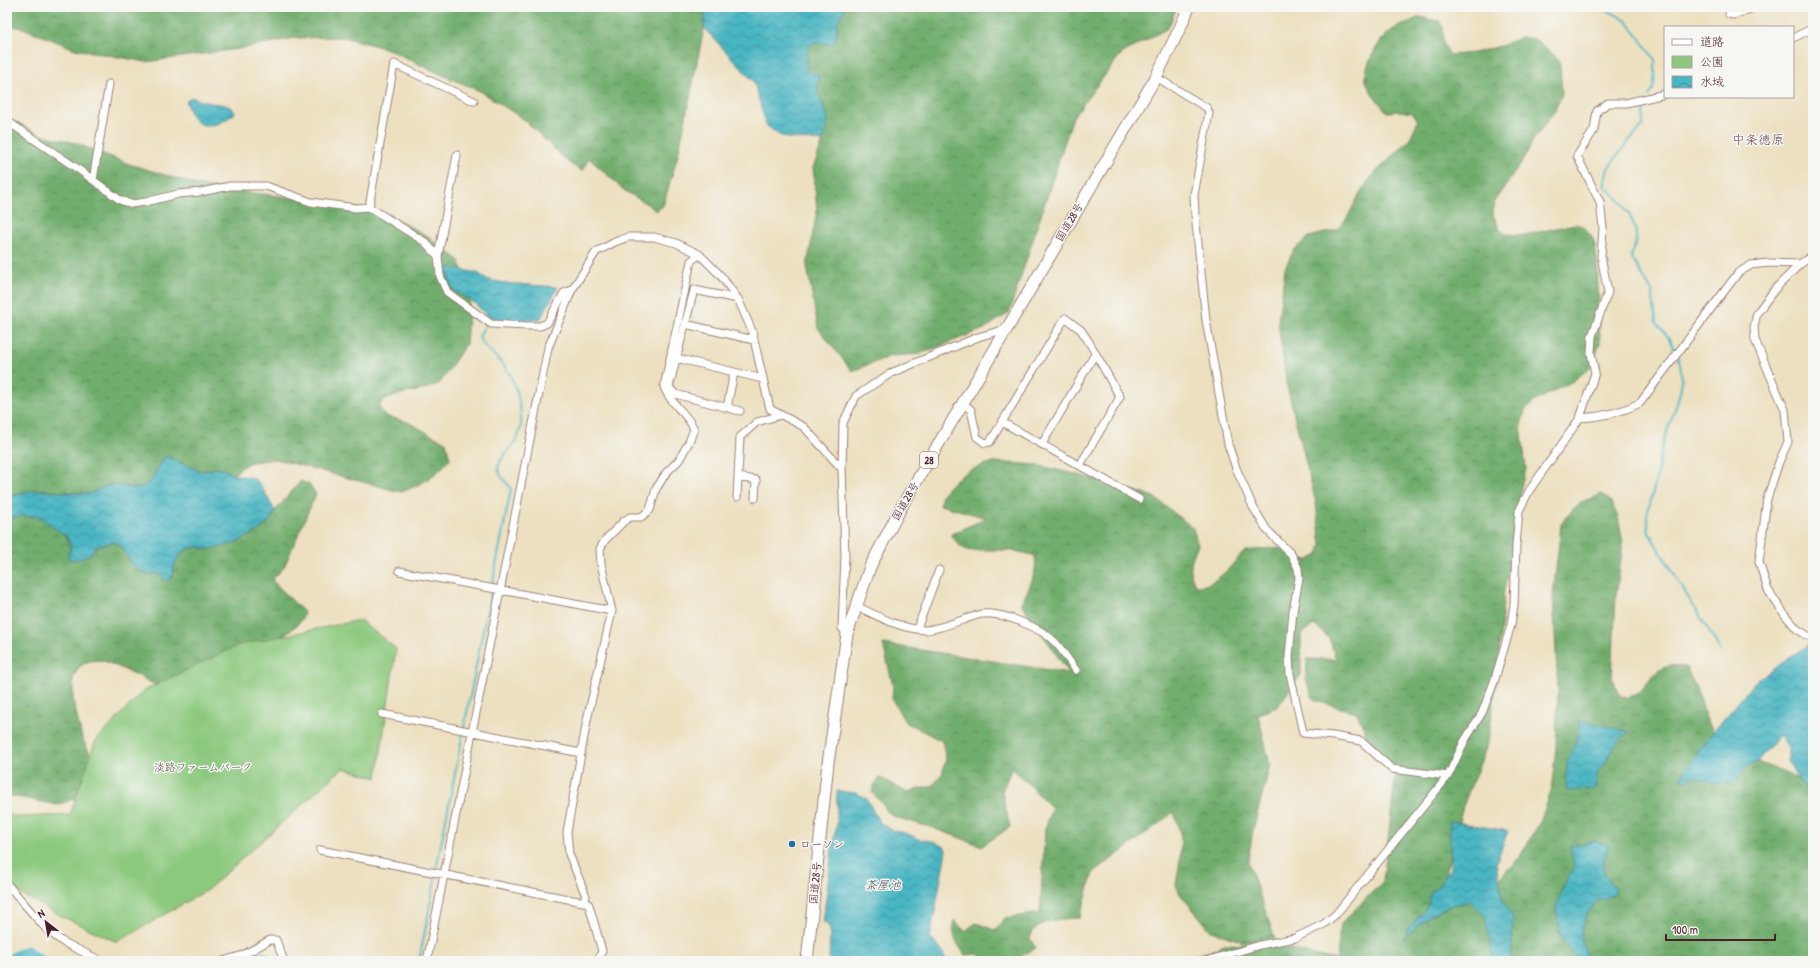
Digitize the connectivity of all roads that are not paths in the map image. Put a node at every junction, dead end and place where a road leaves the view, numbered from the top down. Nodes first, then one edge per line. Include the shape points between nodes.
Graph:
1 (1189, 7) edge
2 (1755, 7) edge
3 (1729, 14) dead end
4 (1813, 28) edge
5 (1794, 38) edge
6 (1156, 77) junction
7 (109, 84) dead end
8 (1664, 94) edge
9 (474, 101) dead end
10 (7, 121) edge
11 (457, 155) dead end
12 (93, 180) junction
13 (369, 207) junction
14 (699, 255) junction
15 (1813, 255) edge
16 (438, 256) junction
17 (1800, 264) junction
18 (572, 290) junction
19 (738, 299) junction
20 (685, 324) junction
21 (1006, 329) junction
22 (754, 340) junction
23 (1095, 354) junction
24 (676, 358) junction
25 (734, 372) junction
26 (763, 379) junction
27 (963, 403) junction
28 (727, 408) junction
29 (740, 411) dead end
30 (781, 415) junction
31 (1580, 418) junction
32 (1002, 422) junction
33 (1042, 444) junction
34 (1080, 465) junction
35 (842, 469) junction
36 (738, 477) junction
37 (737, 497) dead end
38 (755, 498) dead end
39 (1139, 499) dead end
40 (939, 570) dead end
41 (399, 571) dead end
42 (498, 590) junction
43 (856, 606) junction
44 (612, 611) junction
45 (917, 628) junction
46 (847, 634) junction
47 (1813, 639) edge
48 (1076, 670) dead end
49 (382, 714) dead end
50 (471, 732) junction
51 (581, 753) junction
52 (1448, 776) junction
53 (320, 850) dead end
54 (443, 873) junction
55 (7, 884) edge
56 (584, 899) junction
57 (101, 961) edge
58 (223, 961) edge
59 (284, 961) edge
60 (428, 961) edge
61 (598, 961) edge
62 (807, 961) edge
63 (1206, 961) edge

1 - 6 highway, 国道28号 / 28
2 - 3 street via 1734,15
4 - 5 street
6 - 21 highway, 国道28号 / 28
6 - 52 street via 1208,108 1194,195 1206,320 1228,444 1236,468 1267,530 1291,554 1298,568 1300,578 1293,611 1289,657 1292,685 1303,733 1361,741 1392,769
7 - 12 street
8 - 31 street via 1626,103 1608,103 1597,111 1594,130 1577,156 1600,202 1603,228 1601,256 1608,292 1592,336 1591,353 1595,372
9 - 13 street via 394,64
10 - 12 street
11 - 16 street
12 - 13 street via 120,200 131,204 230,186 266,186 311,202 356,208
13 - 16 street via 425,242
14 - 18 street via 676,243 654,237 628,237 596,252
14 - 19 street via 721,276
14 - 44 street via 691,261 664,387 667,395 694,429 679,460 666,473 656,489 650,510 641,517 630,517 624,521 605,540 600,549
15 - 17 street
16 - 18 street via 440,276 447,292 487,322 540,326 547,323 564,293
17 - 31 street via 1751,265 1738,274 1640,403 1597,417
17 - 47 street via 1775,289 1757,313 1754,327 1755,340 1785,410 1788,442 1767,499 1759,562 1768,590 1785,615 1797,629
18 - 42 street via 548,348
19 - 20 street via 694,290
19 - 22 street via 749,321
20 - 22 street
20 - 24 street
21 - 27 highway, 国道28号 / 28
21 - 35 street via 978,337 891,374 856,396 843,423
22 - 26 street
23 - 32 street via 1081,330 1065,318
23 - 33 street
23 - 34 street via 1120,397
24 - 25 street
24 - 28 street via 669,387 675,394
25 - 26 street
25 - 28 street
26 - 30 street via 770,409
27 - 32 street via 971,410 977,437 985,443 990,442
27 - 43 highway, 国道28号 / 28 via 888,530 870,567
28 - 29 street
30 - 35 street via 804,427
30 - 36 street via 757,422 740,437
31 - 52 street via 1522,502 1516,545 1514,605 1507,640 1482,713 1465,740
32 - 33 street
33 - 34 street
34 - 39 street
35 - 46 street via 845,556 842,628
36 - 37 street
36 - 38 street via 756,480
40 - 45 street
41 - 42 street
42 - 44 street
42 - 50 street
43 - 45 street via 882,619
43 - 46 highway, 国道28号 / 28
44 - 51 street
45 - 48 street via 926,630 980,614 1004,616 1022,621 1055,642
46 - 62 highway, 国道28号 / 28 via 828,763
49 - 50 street
50 - 51 street
50 - 54 street
51 - 56 street via 567,832 569,854 586,896
52 - 63 street via 1344,905 1324,924 1295,938
53 - 54 street
54 - 56 street via 583,902
54 - 60 street
55 - 57 street via 47,930 63,942
56 - 61 street via 589,905 602,951
58 - 59 street via 243,955 270,940 276,940

